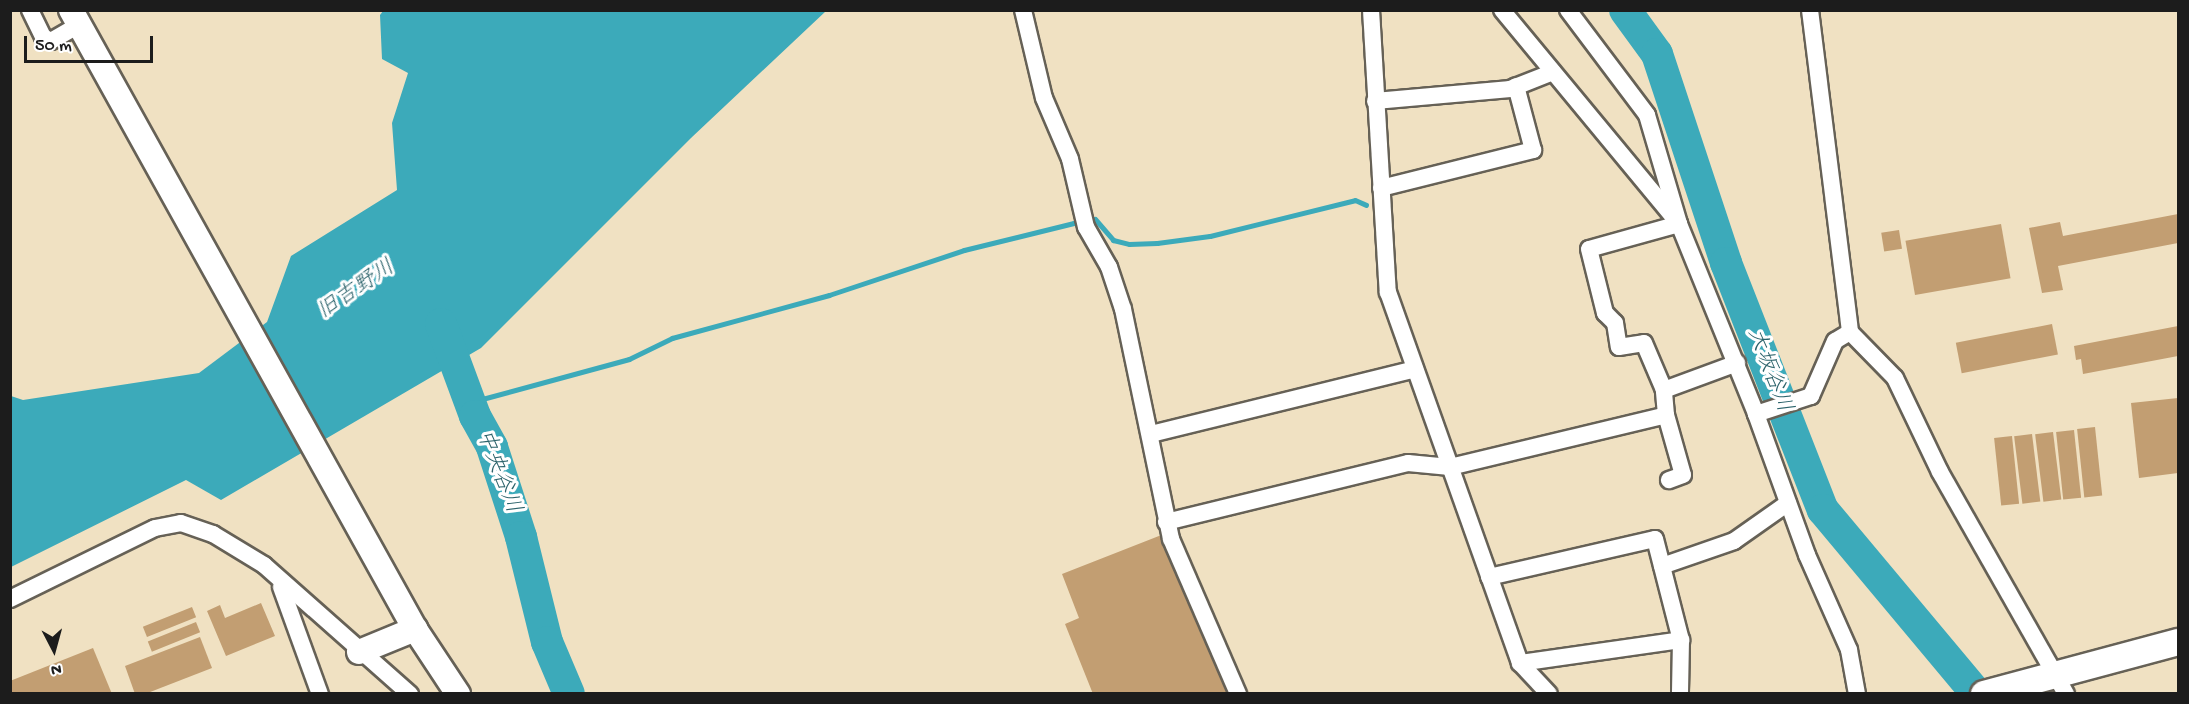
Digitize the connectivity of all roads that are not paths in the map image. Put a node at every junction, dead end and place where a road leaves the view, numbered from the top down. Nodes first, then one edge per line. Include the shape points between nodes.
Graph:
1 (30, 10) edge
2 (1023, 10) edge
3 (1371, 10) edge
4 (1502, 10) edge
5 (1568, 10) edge
6 (1810, 10) edge
7 (79, 25) edge
8 (1553, 72) junction
9 (1516, 86) junction
10 (1375, 101) junction
11 (1381, 188) junction
12 (1678, 224) junction
13 (1850, 332) junction
14 (1737, 363) junction
15 (1415, 369) junction
16 (1664, 390) junction
17 (1759, 413) junction
18 (1666, 415) junction
19 (1151, 434) junction
20 (1450, 467) junction
21 (1669, 480) dead end
22 (1788, 503) junction
23 (1166, 522) junction
24 (1662, 566) junction
25 (1489, 577) junction
26 (279, 583) junction
27 (10, 599) edge
28 (415, 629) junction
29 (1681, 640) junction
30 (2178, 642) edge
31 (359, 652) junction
32 (1520, 663) junction
33 (2061, 684) edge
34 (320, 693) edge
35 (410, 693) edge
36 (458, 693) edge
37 (1238, 693) edge
38 (1550, 693) edge
39 (1680, 693) edge
40 (1857, 693) edge
41 (1983, 693) edge

1 - 7 street via 44,37 51,41
2 - 19 street via 1044,98 1070,159 1085,222 1109,267 1123,309
3 - 10 street
4 - 8 street
5 - 12 street via 1647,115
6 - 13 street
7 - 28 street
8 - 9 street
8 - 12 street
9 - 10 street
9 - 11 street via 1533,150
10 - 11 street
11 - 15 street via 1388,292
12 - 14 street
12 - 16 street via 1589,249 1605,313 1614,323 1619,347 1644,343
13 - 17 street via 1835,341 1811,396
13 - 33 street via 1895,378 1940,472
14 - 16 street
14 - 17 street
15 - 19 street
15 - 20 street
16 - 18 street
17 - 22 street
18 - 20 street
18 - 21 street via 1683,475
19 - 23 street
20 - 23 street via 1408,463
20 - 25 street
22 - 24 street via 1734,541
22 - 40 street via 1849,650
23 - 37 street
24 - 25 street via 1655,539
24 - 29 street
25 - 32 street
26 - 27 street via 264,565 213,534 171,524
26 - 31 street
26 - 34 street
28 - 31 street
28 - 36 street
29 - 32 street
29 - 39 street
30 - 33 main road
31 - 35 street
32 - 38 street
33 - 41 main road via 2028,681

